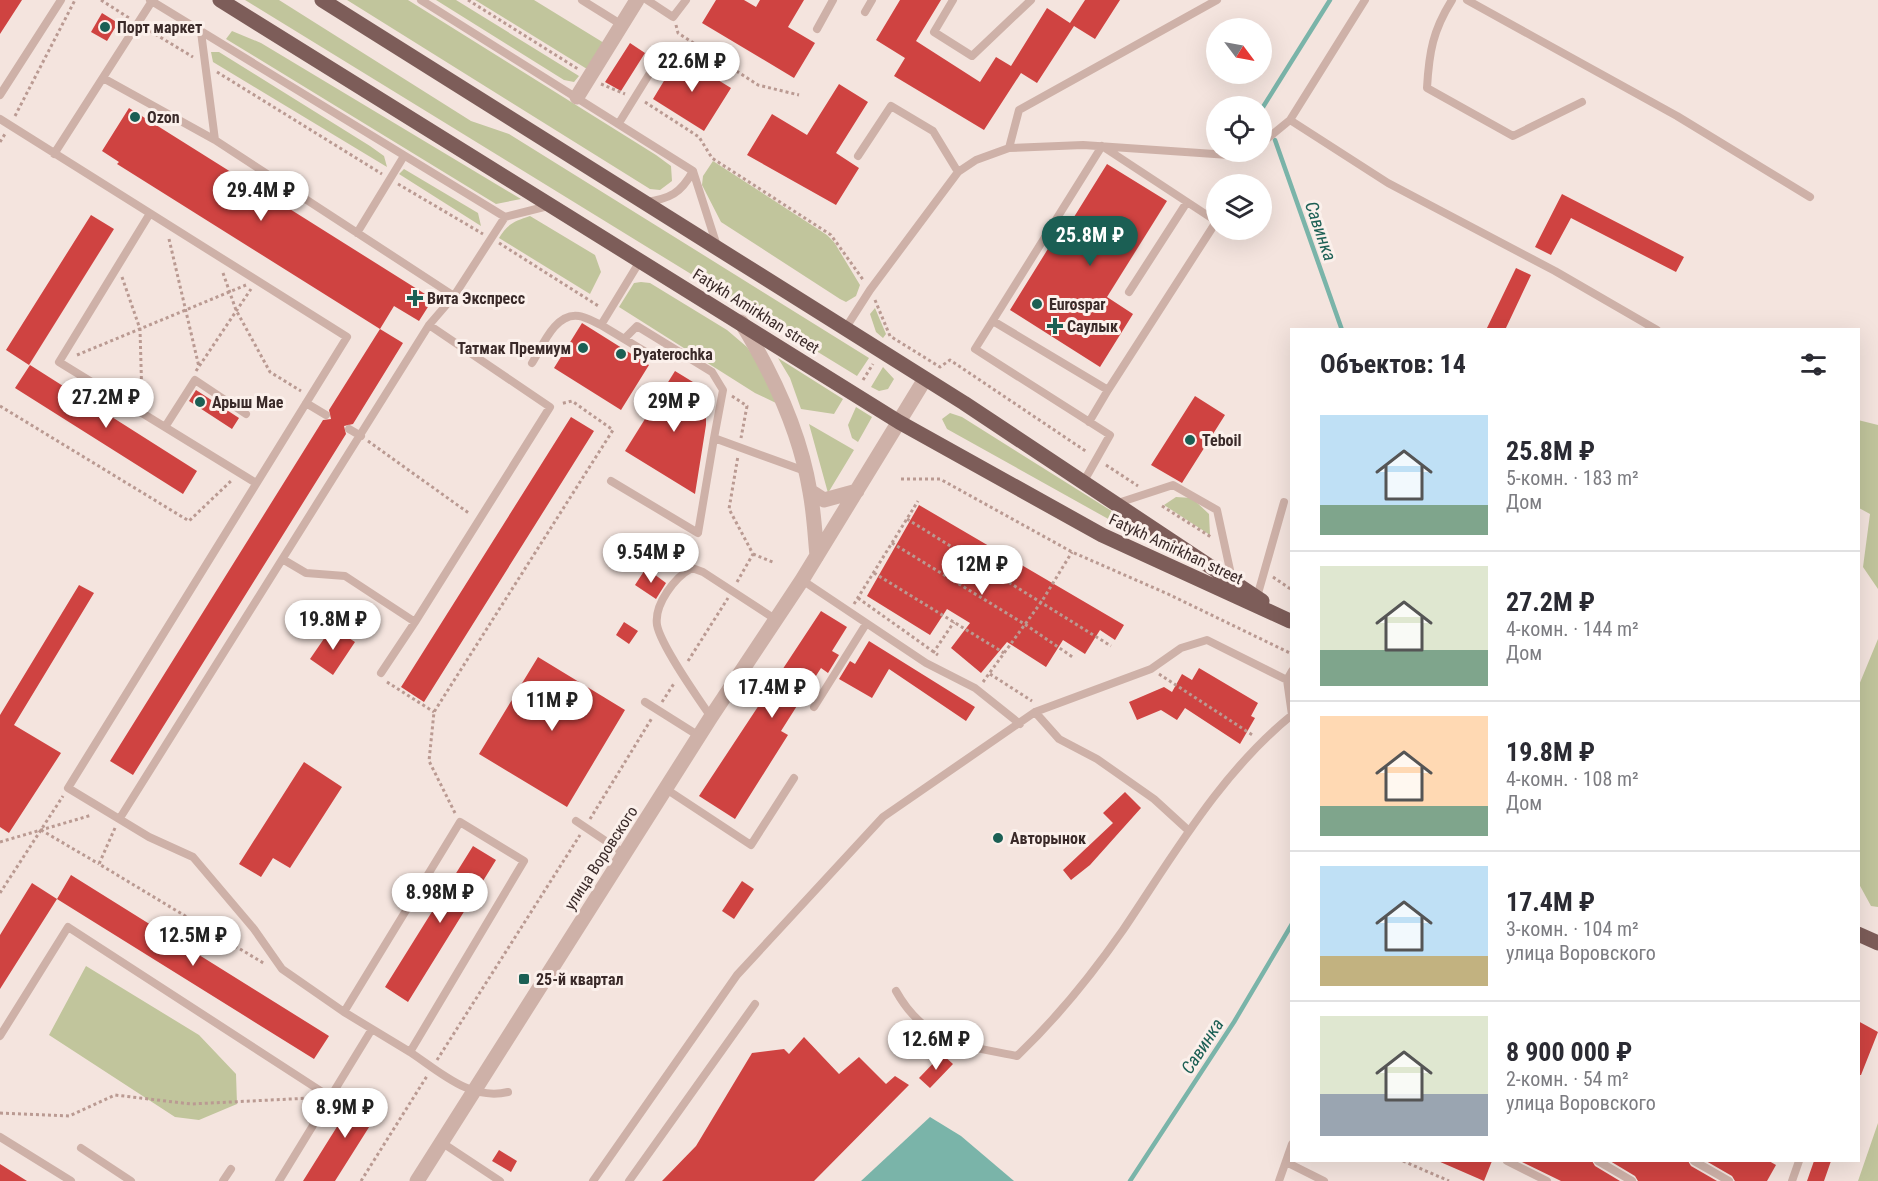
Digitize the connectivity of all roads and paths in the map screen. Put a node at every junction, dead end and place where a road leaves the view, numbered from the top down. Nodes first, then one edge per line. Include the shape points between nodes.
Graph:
1 (61, 0) edge
2 (75, 0) edge
3 (101, 0) edge
4 (151, 0) edge
5 (322, 0) edge
6 (422, 0) edge
7 (468, 0) edge
8 (582, 0) edge
9 (637, 0) edge
10 (647, 0) edge
11 (686, 0) edge
12 (833, 0) edge
13 (872, 0) edge
14 (953, 0) edge
15 (1031, 0) edge
16 (1217, 0) edge
17 (1365, 0) edge
18 (1452, 0) edge
19 (1467, 0) edge
20 (222, 1) edge
21 (865, 12) dead end
22 (674, 16) junction
23 (137, 23) junction
24 (621, 24) junction
25 (817, 28) dead end
26 (201, 32) junction
27 (658, 60) dead end
28 (207, 66) junction
29 (588, 75) junction
30 (104, 78) junction
31 (0, 95) edge
32 (799, 95) dead end
33 (577, 97) junction
34 (634, 98) junction
35 (1582, 102) dead end
36 (0, 119) edge
37 (1290, 120) junction
38 (619, 123) junction
39 (10, 126) junction
40 (1272, 135) edge
41 (215, 140) junction
42 (0, 142) edge
43 (1102, 147) junction
44 (1009, 148) junction
45 (1206, 153) edge
46 (54, 154) junction
47 (404, 156) junction
48 (858, 156) dead end
49 (693, 171) junction
50 (958, 171) junction
51 (390, 179) junction
52 (1810, 197) dead end
53 (645, 202) junction
54 (1187, 202) junction
55 (551, 205) junction
56 (149, 215) junction
57 (1206, 215) edge
58 (505, 217) junction
59 (166, 225) junction
60 (357, 233) junction
61 (491, 238) junction
62 (1206, 238) edge
63 (717, 246) junction
64 (218, 257) junction
65 (640, 261) junction
66 (118, 265) junction
67 (256, 280) junction
68 (870, 290) junction
69 (229, 291) junction
70 (1129, 292) dead end
71 (454, 296) junction
72 (186, 309) junction
73 (236, 310) junction
74 (608, 314) junction
75 (993, 321) junction
76 (741, 322) junction
77 (429, 325) junction
78 (601, 325) junction
79 (845, 328) junction
80 (1654, 328) edge
81 (140, 329) junction
82 (624, 339) junction
83 (654, 357) dead end
84 (59, 362) junction
85 (874, 362) dead end
86 (532, 363) dead end
87 (199, 367) junction
88 (193, 376) dead end
89 (925, 379) junction
90 (863, 380) dead end
91 (723, 390) junction
92 (1108, 390) junction
93 (308, 400) junction
94 (0, 406) edge
95 (550, 407) junction
96 (142, 413) junction
97 (246, 414) dead end
98 (326, 415) dead end
99 (899, 422) junction
100 (1089, 422) junction
101 (165, 427) junction
102 (350, 429) dead end
103 (361, 436) junction
104 (714, 438) junction
105 (740, 449) junction
106 (1091, 455) dead end
107 (1105, 464) dead end
108 (805, 471) junction
109 (240, 473) junction
110 (901, 479) dead end
111 (611, 481) dead end
112 (1083, 481) junction
113 (256, 483) junction
114 (1139, 487) dead end
115 (810, 491) junction
116 (857, 491) junction
117 (918, 501) dead end
118 (1284, 502) dead end
119 (1118, 503) junction
120 (1162, 506) dead end
121 (907, 519) junction
122 (479, 520) junction
123 (1215, 540) dead end
124 (892, 543) junction
125 (1072, 552) junction
126 (753, 554) junction
127 (817, 556) junction
128 (284, 560) junction
129 (775, 563) dead end
130 (1263, 570) junction
131 (874, 573) junction
132 (1232, 579) junction
133 (802, 580) junction
134 (1290, 589) edge
135 (732, 591) junction
136 (1257, 597) junction
137 (858, 598) junction
138 (1042, 601) junction
139 (849, 613) junction
140 (776, 619) junction
141 (1290, 621) edge
142 (415, 622) junction
143 (954, 622) junction
144 (1290, 622) edge
145 (866, 624) junction
146 (1026, 625) junction
147 (1111, 646) dead end
148 (934, 652) junction
149 (1004, 652) junction
150 (1290, 653) edge
151 (944, 658) dead end
152 (1074, 658) dead end
153 (926, 663) junction
154 (1151, 669) junction
155 (681, 672) junction
156 (381, 673) joint
157 (990, 674) junction
158 (1290, 675) edge
159 (973, 677) dead end
160 (1287, 680) junction
161 (983, 683) junction
162 (975, 688) junction
163 (1290, 701) edge
164 (645, 702) dead end
165 (814, 707) dead end
166 (1044, 708) junction
167 (657, 710) junction
168 (434, 712) junction
169 (1035, 712) junction
170 (711, 717) junction
171 (1290, 717) edge
172 (1020, 724) junction
173 (699, 736) junction
174 (1263, 743) junction
175 (794, 777) dead end
176 (68, 788) junction
177 (666, 789) junction
178 (105, 811) junction
179 (120, 819) junction
180 (576, 821) dead end
181 (460, 822) junction
182 (585, 827) junction
183 (41, 830) junction
184 (1189, 831) junction
185 (0, 842) edge
186 (626, 854) junction
187 (99, 864) junction
188 (0, 893) edge
189 (1860, 935) edge
190 (1878, 944) edge
191 (272, 969) dead end
192 (896, 991) dead end
193 (755, 1004) dead end
194 (344, 1012) junction
195 (372, 1029) junction
196 (0, 1036) edge
197 (410, 1052) junction
198 (432, 1067) junction
199 (472, 1092) junction
200 (508, 1092) dead end
201 (330, 1096) junction
202 (0, 1113) edge
203 (0, 1137) edge
204 (441, 1142) junction
205 (81, 1148) dead end
206 (1290, 1150) edge
207 (1286, 1162) junction
208 (1405, 1162) edge
209 (1509, 1162) edge
210 (1600, 1162) edge
211 (1696, 1162) edge
212 (1796, 1162) edge
213 (231, 1169) dead end
214 (71, 1181) edge
215 (131, 1181) edge
216 (223, 1181) edge
217 (279, 1181) edge
218 (361, 1181) edge
219 (417, 1181) edge
220 (500, 1181) edge
221 (593, 1181) edge
222 (629, 1181) edge
223 (1279, 1181) edge
224 (1324, 1181) edge
225 (1449, 1181) edge
226 (1547, 1181) edge
227 (1632, 1181) edge
228 (1729, 1181) edge
229 (1792, 1181) edge

1 - 31 lane
2 - 39 path
3 - 23 path
4 - 23 lane
4 - 26 lane
5 - 53 main road, Fatykh Amirkhan street
6 - 33 lane
7 - 29 path
8 - 24 lane
9 - 24 street
10 - 22 lane
11 - 22 lane
12 - 25 lane
13 - 21 lane
14 - 15 lane via 934,32 972,56
16 - 44 lane via 1019,110
17 - 37 lane
18 - 35 lane via 1438,24 1429,55 1427,88 1513,136
19 - 52 lane via 1677,116
20 - 55 main road, Fatykh Amirkhan street
22 - 32 path via 678,33 758,85
23 - 28 path
23 - 30 lane
24 - 29 street
26 - 28 lane
26 - 47 lane
27 - 34 lane
28 - 41 lane
28 - 51 path
29 - 33 street
29 - 34 path
30 - 41 lane
30 - 46 lane
33 - 38 lane
34 - 38 lane
34 - 68 path via 699,137 712,158 831,235
36 - 39 lane
37 - 40 lane
37 - 80 lane via 1388,183
38 - 49 lane
39 - 42 path
39 - 46 lane
41 - 60 lane
43 - 44 lane
43 - 45 lane
43 - 54 lane
43 - 75 lane
44 - 50 lane
46 - 56 lane
47 - 51 lane
47 - 58 lane
48 - 50 lane via 891,106 933,131
49 - 53 lane via 668,199
49 - 63 lane
50 - 68 lane
51 - 60 lane
51 - 61 path
53 - 63 main road, Fatykh Amirkhan street
54 - 57 lane
54 - 70 lane
55 - 58 lane
55 - 65 main road, Fatykh Amirkhan street
56 - 59 lane
56 - 66 lane
58 - 61 lane
59 - 64 lane
59 - 72 path
60 - 71 lane
61 - 71 lane
61 - 74 path via 591,299
62 - 92 lane
63 - 79 main road, Fatykh Amirkhan street
64 - 67 lane
64 - 69 path
65 - 74 lane
65 - 76 main road, Fatykh Amirkhan street
66 - 81 path
66 - 84 lane
67 - 69 path
67 - 73 path
67 - 93 lane via 347,337
68 - 79 lane
68 - 106 path via 890,336 940,367 950,360
69 - 72 path
69 - 73 path
71 - 77 lane
72 - 81 path
72 - 87 path
73 - 87 path
73 - 93 path via 270,372
74 - 78 lane
75 - 92 lane
75 - 100 lane via 975,350
76 - 99 main road, Fatykh Amirkhan street
76 - 108 street via 777,387
77 - 95 lane
77 - 103 lane
78 - 82 lane
78 - 86 lane via 568,316 557,324
79 - 89 main road, Fatykh Amirkhan street
81 - 84 path
81 - 96 path
82 - 83 lane
82 - 91 lane via 637,326 712,372
84 - 96 lane
85 - 90 path
87 - 88 path
89 - 99 street, улица Воровского
89 - 112 main road, Fatykh Amirkhan street
91 - 104 lane
91 - 105 path via 747,406
92 - 100 lane
93 - 98 lane
93 - 113 lane
94 - 109 path via 189,520
95 - 122 lane
95 - 168 path via 572,401 613,430
96 - 101 lane
97 - 101 lane via 195,380
99 - 116 street, улица Воровского
99 - 144 main road, Fatykh Amirkhan street via 1102,535
100 - 112 lane via 1110,435
101 - 109 lane
102 - 103 lane
103 - 122 path
103 - 128 lane
104 - 105 lane
104 - 111 lane via 698,533
105 - 108 lane
105 - 126 path via 729,509
107 - 114 path
108 - 115 street
109 - 113 lane
110 - 125 path via 940,479
112 - 119 main road, Fatykh Amirkhan street
113 - 176 lane
115 - 116 street via 824,500
115 - 127 street
116 - 127 street, улица Воровского
117 - 121 path
118 - 130 lane
119 - 132 main road, Fatykh Amirkhan street
119 - 132 lane via 1173,485 1217,510
120 - 123 path
121 - 124 path
121 - 138 path
122 - 142 lane
124 - 131 path
124 - 146 path
125 - 138 path
125 - 150 path
126 - 129 path
126 - 135 path
127 - 133 street, улица Воровского
128 - 142 lane via 306,573 345,576
128 - 179 lane
130 - 134 path
130 - 136 lane
131 - 137 path
131 - 143 path
132 - 136 main road, Fatykh Amirkhan street
133 - 139 lane
133 - 140 street, улица Воровского
135 - 140 lane
135 - 155 path
135 - 155 lane via 692,568 676,579 659,607 657,625
136 - 141 main road, Fatykh Amirkhan street
137 - 139 path
137 - 148 path
138 - 146 path
138 - 147 path
139 - 145 lane
140 - 170 street, улица Воровского
142 - 156 lane
143 - 148 path
143 - 149 path
145 - 153 lane
145 - 165 lane
146 - 149 path
146 - 152 path
148 - 151 path
148 - 153 path
149 - 157 path
153 - 162 lane
154 - 160 lane via 1181,648 1207,640
154 - 166 lane
154 - 174 path
155 - 167 path
155 - 170 lane
156 - 168 path via 387,682
157 - 161 path
157 - 166 path
158 - 160 lane
159 - 161 path
160 - 163 lane
161 - 162 path
162 - 172 lane
164 - 167 lane
166 - 169 lane
167 - 173 lane
167 - 182 path
168 - 181 path via 429,761
169 - 172 lane
169 - 184 lane via 1059,740 1097,759 1154,798
170 - 173 street, улица Воровского
171 - 174 lane
172 - 221 lane via 883,817 737,975
173 - 177 street, улица Воровского
174 - 184 lane via 1211,799
175 - 177 lane via 751,845
176 - 178 lane
176 - 183 path
177 - 186 street, улица Воровского
178 - 179 lane
178 - 183 path
179 - 187 path
179 - 194 lane via 193,857 282,969
180 - 182 lane
181 - 194 lane
181 - 197 lane via 524,861
182 - 186 lane
182 - 198 path
183 - 185 path
183 - 187 path
183 - 188 path
184 - 192 lane via 1121,933 1057,1017 1017,1056 936,1035 909,1014
186 - 199 street, улица Воровского
187 - 191 path
189 - 190 main road
193 - 222 lane
194 - 195 lane
195 - 197 lane
195 - 201 lane
196 - 201 lane via 68,927
197 - 198 lane
198 - 199 lane
198 - 218 path
199 - 200 lane via 492,1096
199 - 204 street, улица Воровского
201 - 202 path via 191,1104 116,1095 69,1116
201 - 217 lane
203 - 214 lane
204 - 219 street, улица Воровского
204 - 220 lane
205 - 215 lane
206 - 207 lane
207 - 223 lane
207 - 224 lane
208 - 225 path
209 - 226 lane
210 - 227 lane
211 - 228 lane
212 - 229 lane
213 - 216 lane

